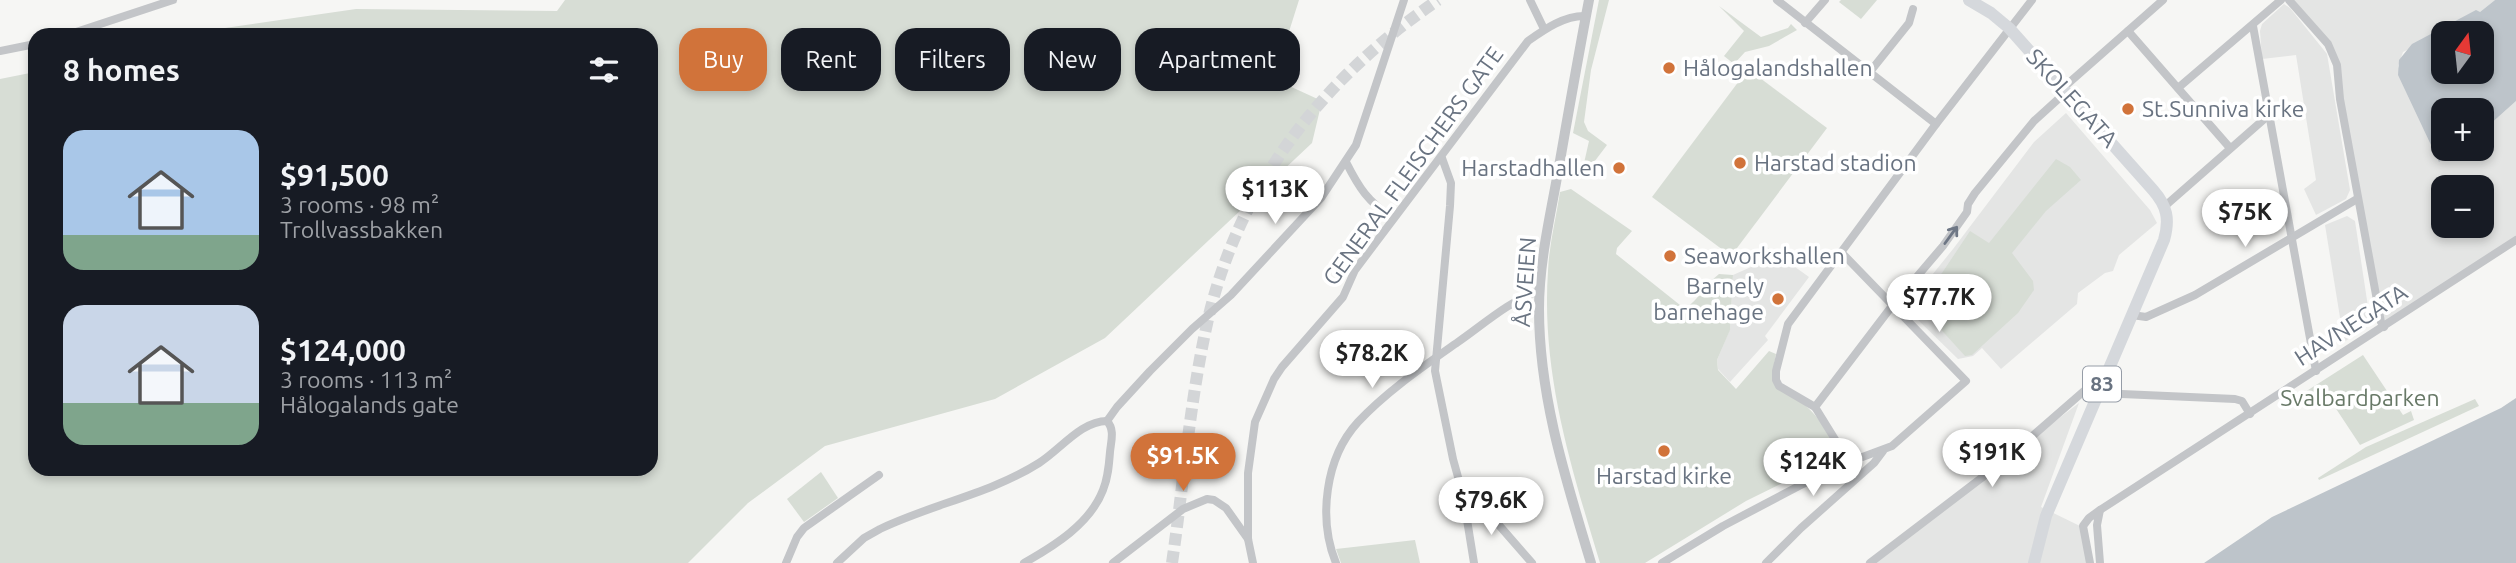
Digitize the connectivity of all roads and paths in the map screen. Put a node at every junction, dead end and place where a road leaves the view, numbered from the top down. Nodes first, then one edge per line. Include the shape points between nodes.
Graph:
1 (173, 0) edge
2 (1404, 0) edge
3 (1530, 0) edge
4 (1589, 0) edge
5 (1777, 0) edge
6 (1825, 0) edge
7 (1969, 0) edge
8 (2032, 0) edge
9 (2281, 0) edge
10 (2289, 0) edge
11 (2160, 1) edge
12 (1913, 9) dead end
13 (1586, 16) junction
14 (1805, 23) junction
15 (2253, 26) junction
16 (88, 28) edge
17 (2009, 28) junction
18 (1544, 29) junction
19 (2129, 31) junction
20 (28, 45) edge
21 (0, 51) edge
22 (1869, 73) junction
23 (2178, 88) junction
24 (2065, 90) junction
25 (2270, 114) junction
26 (1936, 124) junction
27 (2230, 148) junction
28 (1441, 158) junction
29 (1346, 162) junction
30 (2357, 199) junction
31 (2165, 206) junction
32 (1394, 218) junction
33 (2292, 237) junction
34 (2516, 240) edge
35 (1841, 252) junction
36 (1539, 291) junction
37 (1892, 306) junction
38 (2132, 315) junction
39 (2384, 327) junction
40 (1435, 359) junction
41 (2316, 371) junction
42 (2100, 390) junction
43 (1815, 407) junction
44 (2250, 414) junction
45 (1107, 421) junction
46 (1882, 451) junction
47 (1849, 462) junction
48 (879, 475) dead end
49 (1463, 495) junction
50 (2100, 510) junction
51 (1248, 539) junction
52 (786, 563) edge
53 (837, 563) edge
54 (1024, 563) edge
55 (1113, 563) edge
56 (1253, 563) edge
57 (1336, 563) edge
58 (1474, 563) edge
59 (1532, 563) edge
60 (1591, 563) edge
61 (1662, 563) edge
62 (1766, 563) edge
63 (1871, 563) edge
64 (2034, 563) edge
65 (2090, 563) edge
66 (2100, 563) edge

1 - 16 street
2 - 29 street via 1356,145
3 - 18 street
4 - 13 street, ÅSVEIEN
5 - 14 street
6 - 14 street
7 - 17 highway, SKOLEGATA
8 - 17 street
9 - 15 street
10 - 30 street via 2328,44 2334,58
11 - 19 street
12 - 22 street via 1909,23
13 - 18 street, GENERAL FLEISCHERS GATE
13 - 36 street, ÅSVEIEN
14 - 22 street
15 - 23 street
15 - 25 street
17 - 24 highway, SKOLEGATA
17 - 26 street
18 - 28 street, GENERAL FLEISCHERS GATE via 1509,64
19 - 23 street
19 - 24 street
20 - 21 street
22 - 26 street
23 - 27 street
24 - 31 highway, SKOLEGATA
37 -> 24 street via 1943,246 1970,200
25 - 27 street
25 - 33 street
26 - 35 street
27 - 31 street
28 - 32 street, GENERAL FLEISCHERS GATE
28 - 40 street via 1451,183
29 - 32 street via 1359,188
29 - 45 street via 1313,207 1231,295 1150,371
30 - 33 street
30 - 39 street
31 - 38 highway, 83 via 2168,226 2164,240
32 - 51 street, GENERAL FLEISCHERS GATE via 1355,270 1343,297 1274,379 1252,438
33 - 38 street via 2195,295 2146,317
33 - 41 street
34 - 39 street, HAVNEGATA
35 - 37 street
35 - 43 street via 1788,324 1776,371 1779,386
36 - 40 street via 1515,302
36 - 60 street, ÅSVEIEN via 1548,405
37 - 43 street
37 - 46 street via 1966,381
38 - 42 highway, 83
39 - 41 street, HAVNEGATA
40 - 49 street
40 - 57 street via 1356,424 1343,445 1325,519
41 - 44 street, HAVNEGATA
42 - 44 street via 2235,399 2242,401
42 - 63 street via 2092,386 2084,391 2005,460
42 - 64 highway, 83 via 2046,516
43 - 47 street
44 - 50 street, HAVNEGATA
45 - 53 street via 1090,425 1039,463 1000,483 880,529
45 - 54 street via 1112,433 1108,467 1096,504 1068,534
46 - 47 street
46 - 62 street
47 - 61 street via 1723,526
48 - 52 street via 804,528
49 - 58 street
49 - 59 street via 1498,524
50 - 65 street via 2083,526
50 - 66 street
51 - 55 street via 1226,508 1207,499 1183,509
51 - 56 street, GENERAL FLEISCHERS GATE

